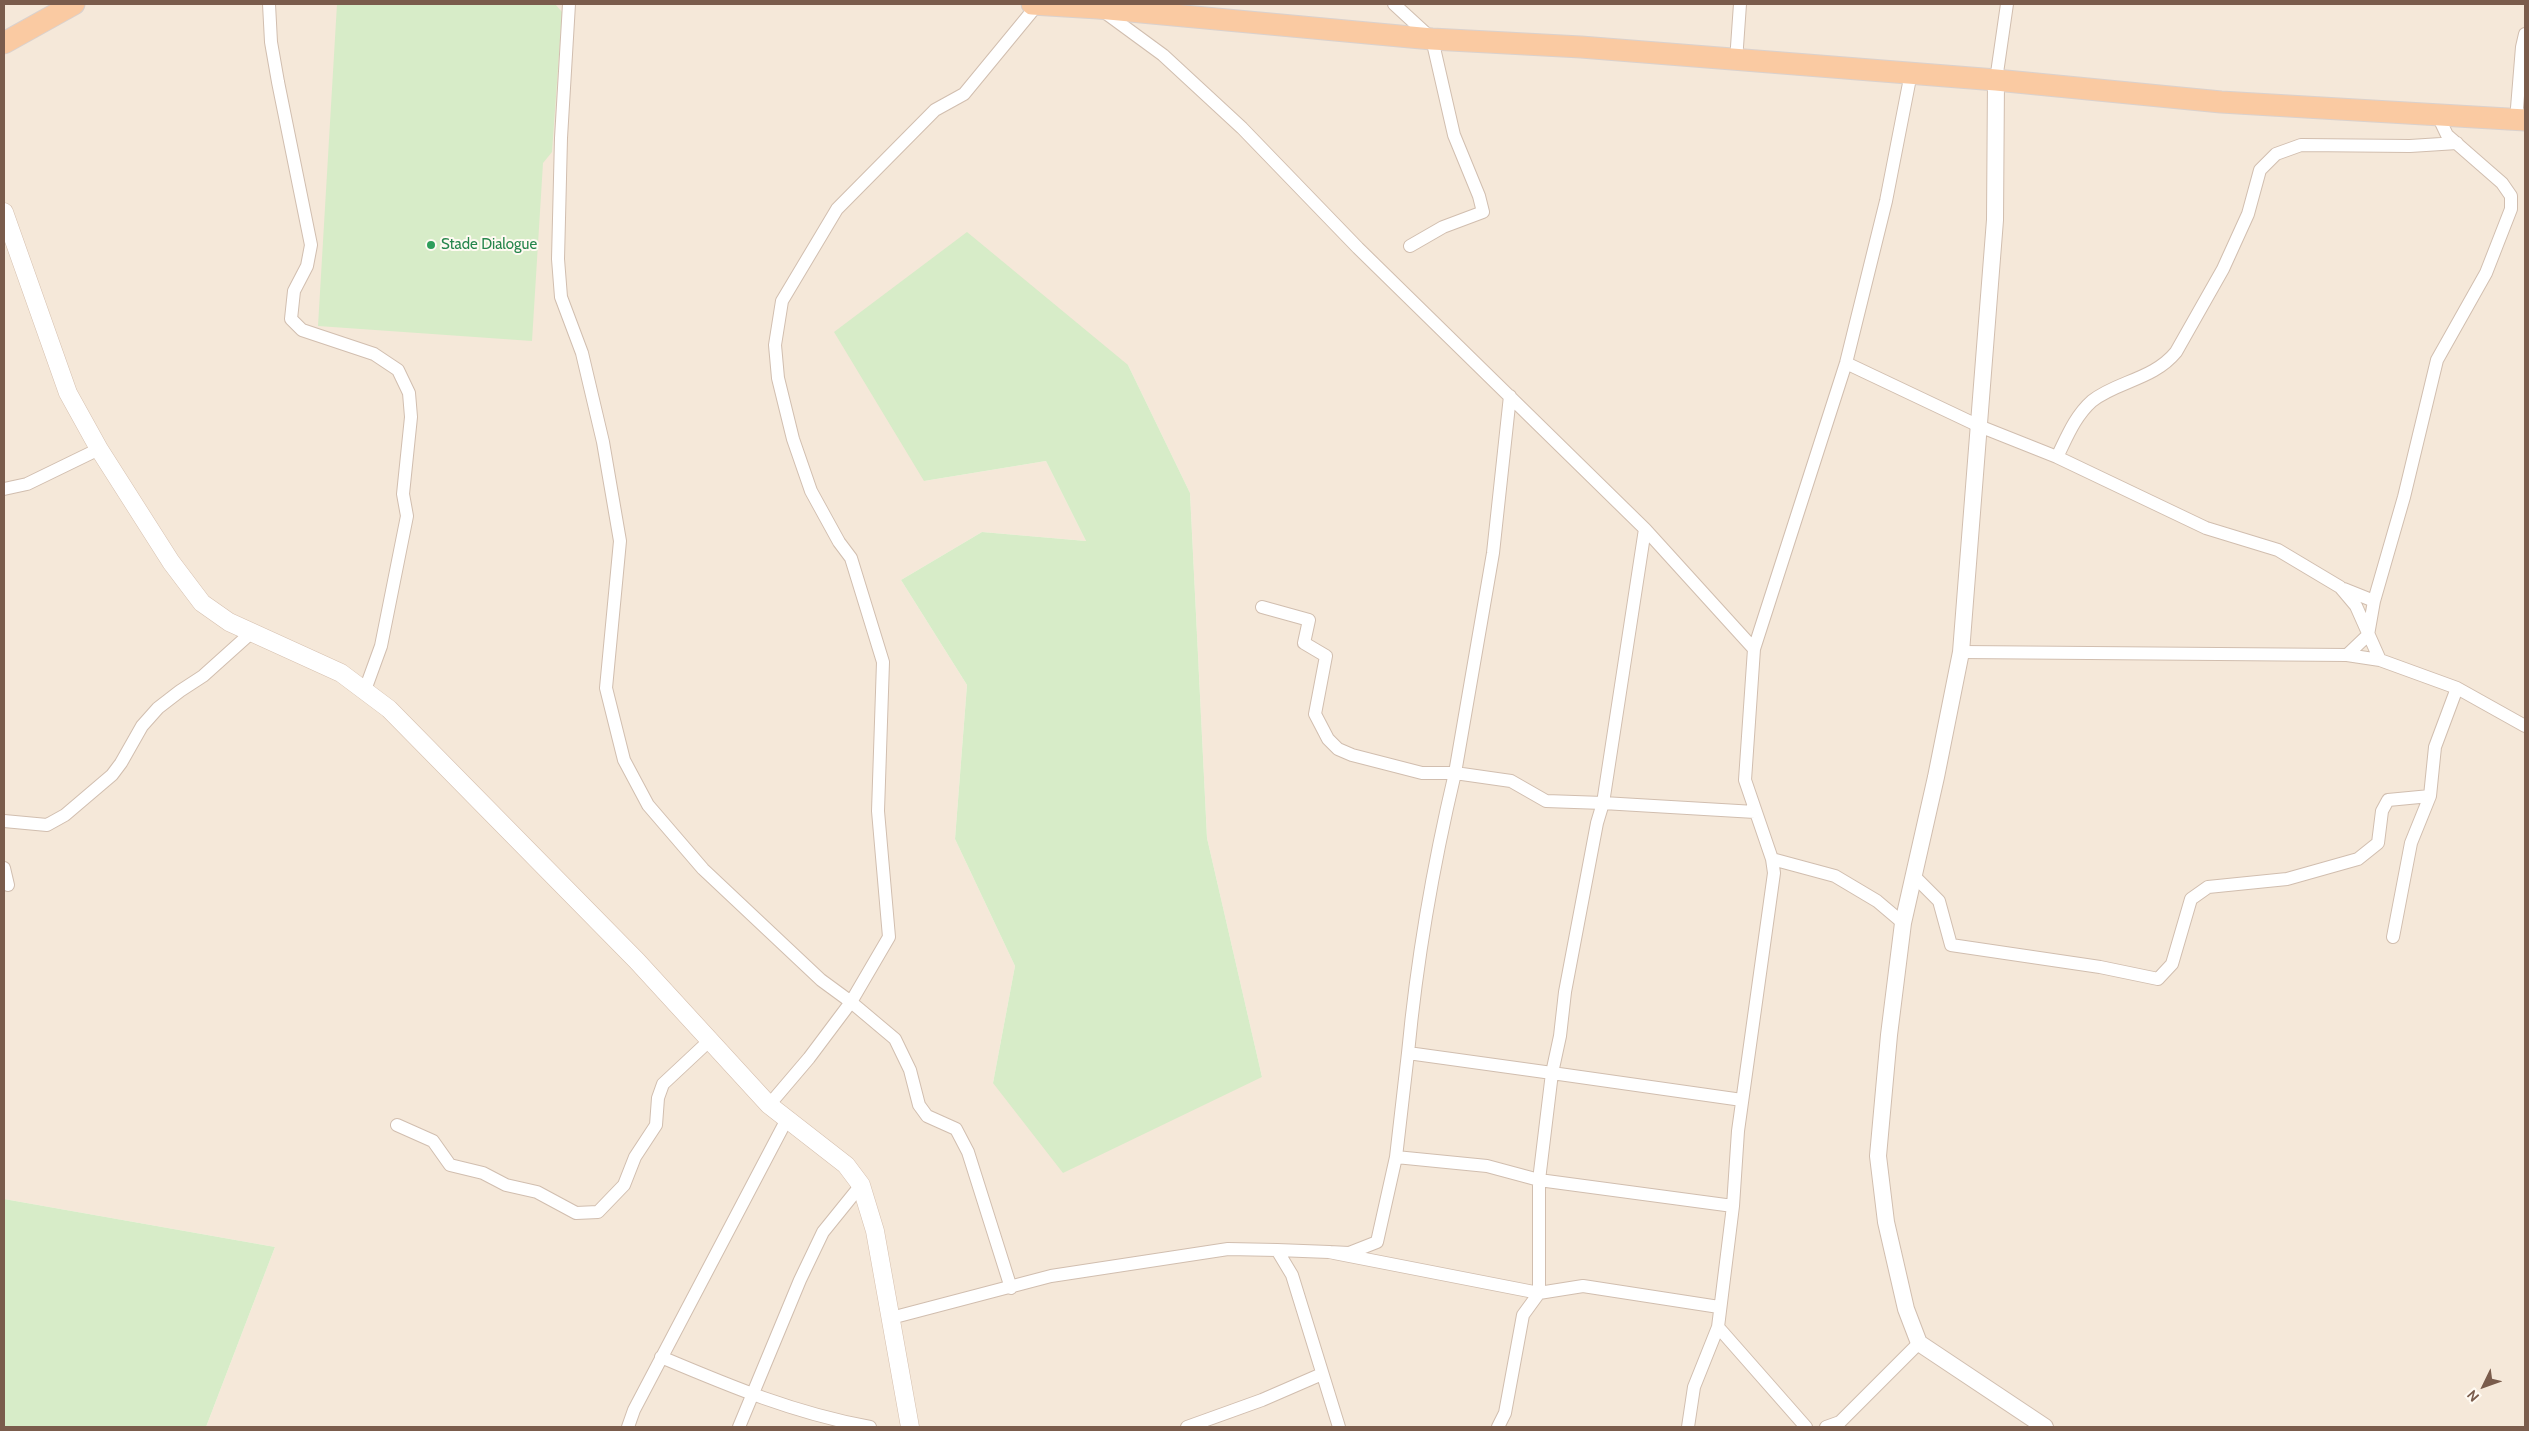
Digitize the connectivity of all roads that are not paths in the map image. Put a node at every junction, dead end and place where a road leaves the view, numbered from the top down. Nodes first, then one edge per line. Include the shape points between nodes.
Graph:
1 (74, 4) edge
2 (269, 4) edge
3 (569, 4) edge
4 (1032, 4) edge
5 (1038, 4) edge
6 (1394, 4) edge
7 (1740, 4) edge
8 (2007, 4) edge
9 (1098, 8) junction
10 (2525, 34) edge
11 (1432, 38) junction
12 (4, 43) edge
13 (1736, 61) junction
14 (1912, 74) junction
15 (1996, 80) junction
16 (2438, 116) junction
17 (2521, 120) edge
18 (2457, 143) junction
19 (4, 212) edge
20 (1410, 246) dead end
21 (1846, 363) junction
22 (1510, 396) junction
23 (1979, 426) junction
24 (99, 449) junction
25 (2057, 457) junction
26 (4, 489) edge
27 (1645, 530) junction
28 (2340, 587) junction
29 (2374, 601) junction
30 (1262, 607) dead end
31 (252, 632) junction
32 (2368, 635) junction
33 (1754, 649) junction
34 (1961, 652) junction
35 (2347, 656) junction
36 (2380, 660) junction
37 (2458, 688) junction
38 (365, 690) junction
39 (2525, 726) edge
40 (1455, 773) junction
41 (2430, 796) junction
42 (1603, 803) junction
43 (1755, 812) junction
44 (4, 821) edge
45 (1772, 858) junction
46 (4, 868) edge
47 (1914, 876) junction
48 (8, 885) dead end
49 (1903, 923) junction
50 (2393, 937) dead end
51 (851, 1002) junction
52 (709, 1041) junction
53 (1408, 1053) junction
54 (1552, 1073) junction
55 (1742, 1100) junction
56 (769, 1105) junction
57 (787, 1119) junction
58 (397, 1125) dead end
59 (1396, 1156) junction
60 (1539, 1180) junction
61 (861, 1185) junction
62 (1733, 1206) junction
63 (1276, 1250) junction
64 (1329, 1252) junction
65 (1011, 1288) junction
66 (1539, 1293) junction
67 (1719, 1307) junction
68 (891, 1318) junction
69 (1718, 1327) junction
70 (1919, 1343) junction
71 (661, 1357) junction
72 (1322, 1374) junction
73 (752, 1396) junction
74 (1839, 1424) edge
75 (628, 1427) edge
76 (739, 1427) edge
77 (870, 1427) edge
78 (910, 1427) edge
79 (1187, 1427) edge
80 (1339, 1427) edge
81 (1498, 1427) edge
82 (1688, 1427) edge
83 (1806, 1427) edge
84 (1826, 1427) edge
85 (2045, 1427) edge

1 - 12 highway
2 - 38 street via 271,42 311,245 307,266 294,291 291,319 302,330 374,354 398,370 409,393 411,417 403,494 407,516 381,646
3 - 51 street via 558,259 562,297 582,353 603,442 620,541 606,688 624,760 648,804 703,869 821,980
4 - 5 highway
5 - 9 highway
5 - 51 street via 964,94 935,110 837,209 782,301 775,345 778,378 793,439 811,491 851,558 883,662 878,810 889,937
6 - 11 street
7 - 13 street
8 - 15 street
9 - 11 highway
9 - 22 street via 1163,55
10 - 17 street
11 - 13 highway
11 - 20 street via 1454,135 1483,212 1443,227
13 - 14 highway
14 - 15 highway
14 - 21 street via 1886,201
15 - 16 highway via 2221,102
15 - 23 street via 1995,220
16 - 17 highway
16 - 18 street via 2447,135
18 - 25 street via 2301,145 2276,154 2260,170 2248,214 2223,269 2176,352 2166,365 2093,400 2077,417
18 - 29 street via 2502,183 2511,196 2511,209 2486,273 2437,360 2404,497
19 - 24 main road via 68,393
21 - 23 street
21 - 33 street
22 - 27 street
22 - 40 street via 1493,553
23 - 25 street
23 - 34 street
24 - 26 street via 27,484
24 - 31 main road via 171,562 202,603 229,622
25 - 28 street via 2206,528 2278,550
27 - 33 street
27 - 42 street
28 - 29 street
28 - 32 street via 2356,606
29 - 32 street
30 - 40 street via 1309,620 1304,642 1326,656 1315,714 1328,739 1338,749 1422,773
31 - 38 main road via 341,673
31 - 44 street via 203,676 158,708 142,726 112,775 65,815 47,825
32 - 35 street
32 - 36 street
33 - 43 street via 1745,780
34 - 35 street
34 - 47 street
35 - 36 street
36 - 37 street
37 - 39 street
37 - 41 street via 2435,747
38 - 52 main road via 389,709 470,789 637,961
40 - 42 street via 1511,781 1546,801
40 - 53 street via 1422,932
41 - 47 street via 2388,800 2382,811 2378,843 2358,859 2287,879 2208,887 2191,898 2172,964 2158,979 1951,945 1939,901
41 - 50 street via 2411,843
42 - 43 street
42 - 54 street
43 - 45 street
45 - 49 street via 1835,876 1877,901
45 - 55 street via 1772,898
46 - 48 street
47 - 49 street
49 - 70 street via 1878,1156 1886,1222 1906,1309
51 - 56 street via 821,1044
51 - 65 street via 895,1039 910,1070 919,1105 927,1116 956,1129 968,1152
52 - 56 main road
52 - 58 street via 663,1084 658,1098 656,1125 635,1157 624,1185 598,1212 576,1213 537,1192 506,1185 482,1173 450,1165 433,1141
53 - 54 street
53 - 59 street
54 - 55 street
54 - 60 street
55 - 62 street
56 - 57 main road
57 - 61 main road via 846,1166
57 - 71 street
59 - 60 street via 1487,1166
59 - 64 street via 1377,1242 1349,1253
60 - 62 street
60 - 66 street
61 - 68 main road via 875,1231
61 - 73 street via 823,1232
62 - 67 street
63 - 64 street
63 - 65 street via 1228,1249 1178,1256 1051,1276
63 - 72 street via 1292,1274
64 - 66 street
65 - 68 street
66 - 67 street via 1583,1286
66 - 81 street via 1523,1315 1504,1414
67 - 69 street
68 - 78 main road
69 - 82 street via 1694,1387
69 - 83 street
70 - 74 street
70 - 85 street
71 - 73 street
71 - 75 street
72 - 79 street
72 - 80 street
73 - 76 street
73 - 77 street via 830,1420
74 - 84 street

